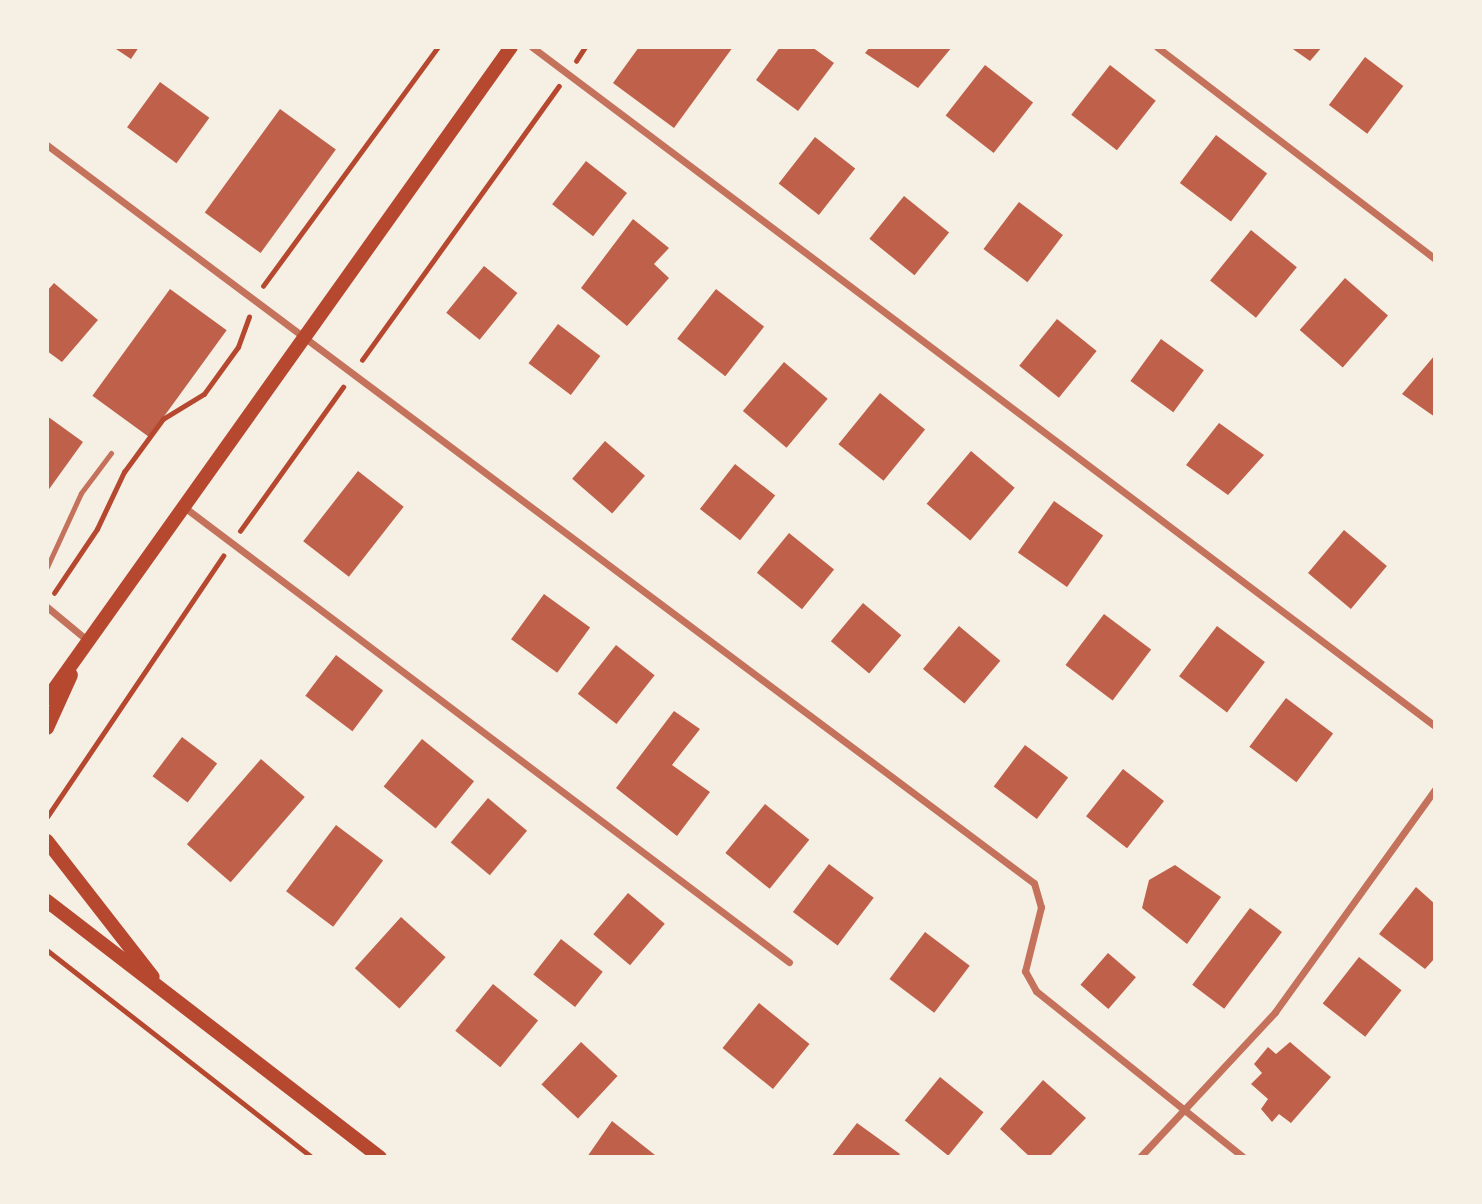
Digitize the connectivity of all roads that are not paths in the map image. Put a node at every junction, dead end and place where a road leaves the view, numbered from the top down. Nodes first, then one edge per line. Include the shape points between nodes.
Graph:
1 (511, 47) edge
2 (532, 47) edge
3 (1157, 47) edge
4 (47, 145) edge
5 (1435, 259) edge
6 (304, 341) junction
7 (111, 453) dead end
8 (184, 507) junction
9 (47, 567) edge
10 (47, 605) edge
11 (87, 640) junction
12 (47, 699) edge
13 (1435, 726) edge
14 (47, 728) edge
15 (1435, 789) edge
16 (47, 841) edge
17 (47, 901) edge
18 (789, 962) dead end
19 (167, 994) junction
20 (1185, 1112) junction
21 (380, 1157) edge
22 (1140, 1157) edge
23 (1243, 1157) edge

1 - 6 main road
2 - 13 street
3 - 5 street
4 - 6 street
6 - 8 main road
6 - 20 street via 1034,883 1041,907 1025,971 1036,991
7 - 9 lane via 81,493
8 - 11 main road
8 - 18 street
10 - 11 street
11 - 12 main road
11 - 14 main road
15 - 20 street via 1275,1012
16 - 19 main road
17 - 19 main road
19 - 21 main road
20 - 22 street
20 - 23 street

